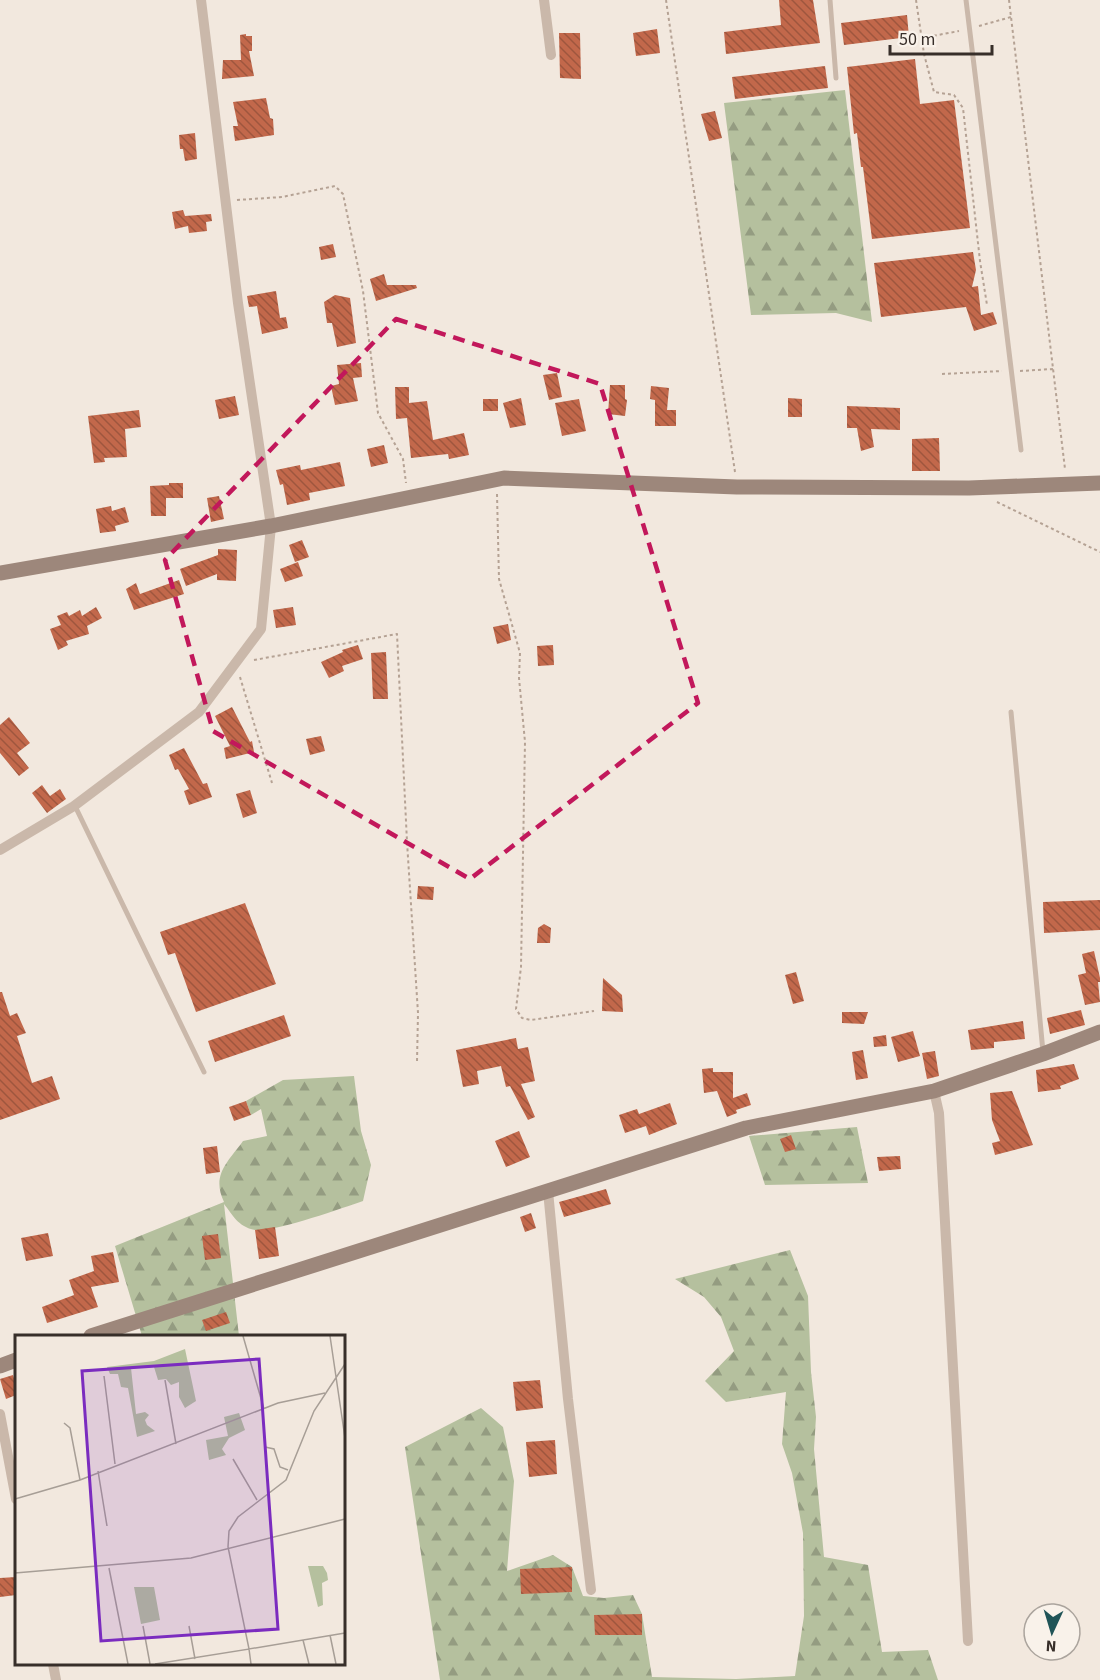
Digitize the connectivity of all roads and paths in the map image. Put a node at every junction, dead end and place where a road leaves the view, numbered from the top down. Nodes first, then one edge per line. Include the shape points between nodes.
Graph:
1 (201, 0) edge
2 (544, 0) edge
3 (666, 0) edge
4 (830, 0) edge
5 (916, 0) edge
6 (966, 0) edge
7 (1009, 0) edge
8 (551, 55) dead end
9 (836, 78) dead end
10 (226, 201) junction
11 (987, 305) dead end
12 (1053, 369) junction
13 (1009, 371) dead end
14 (1020, 371) dead end
15 (942, 374) dead end
16 (1021, 450) dead end
17 (497, 479) junction
18 (1100, 483) edge
19 (1067, 484) junction
20 (737, 487) junction
21 (969, 488) junction
22 (408, 498) junction
23 (271, 526) junction
24 (1100, 552) edge
25 (0, 573) edge
26 (236, 663) junction
27 (1011, 712) dead end
28 (272, 783) dead end
29 (74, 806) junction
30 (0, 850) edge
31 (594, 1011) dead end
32 (1100, 1032) edge
33 (1043, 1054) junction
34 (417, 1062) dead end
35 (204, 1071) dead end
36 (934, 1091) junction
37 (548, 1191) junction
38 (94, 1335) edge
39 (15, 1360) edge
40 (0, 1366) edge
41 (0, 1414) edge
42 (15, 1494) edge
43 (591, 1590) dead end
44 (969, 1641) dead end
45 (53, 1665) edge
46 (56, 1680) edge

1 - 10 street
2 - 8 street
3 - 20 path
4 - 9 lane
5 - 11 path via 933,92 954,95 963,108
6 - 16 lane
7 - 12 path
10 - 22 path via 282,197 334,186 343,194 363,291 378,413 403,459
10 - 23 street
12 - 14 path
12 - 19 path
13 - 15 path
17 - 20 street
17 - 22 street
17 - 31 path via 500,579 520,653 525,742 521,967 516,1009 522,1018 531,1020
18 - 19 street
19 - 21 street
20 - 21 street
21 - 24 path
22 - 23 street
23 - 25 street
23 - 26 street via 261,629
26 - 28 path
26 - 29 street via 199,712
26 - 34 path via 397,634 418,1013
27 - 33 lane
29 - 30 street
29 - 35 lane
32 - 33 street
33 - 36 street
36 - 37 street via 746,1128
36 - 44 street via 939,1113
37 - 38 street
37 - 43 street
39 - 40 street
41 - 42 street
45 - 46 street

